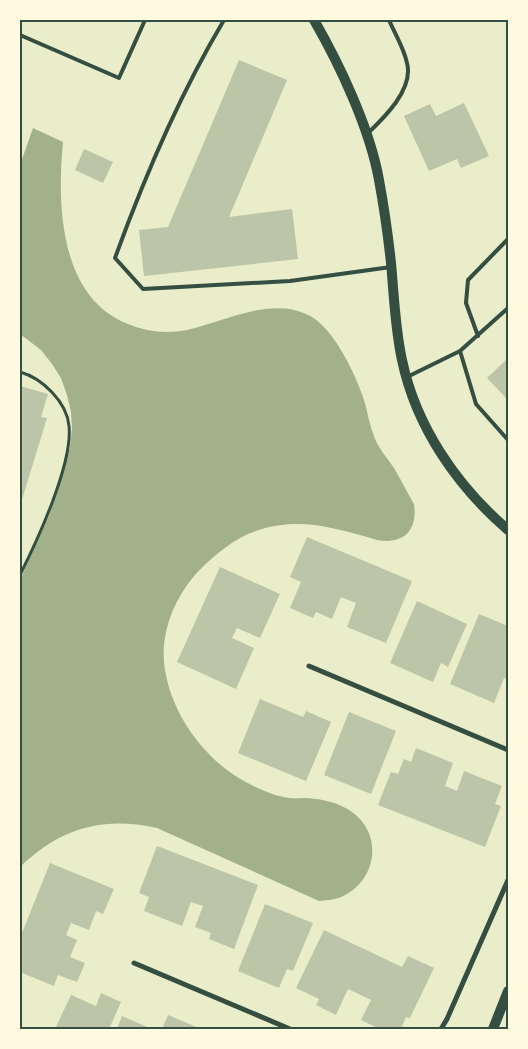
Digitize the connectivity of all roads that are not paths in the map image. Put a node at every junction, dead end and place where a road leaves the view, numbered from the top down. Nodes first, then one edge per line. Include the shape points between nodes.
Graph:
1 (145, 20) edge
2 (224, 20) edge
3 (314, 20) edge
4 (389, 20) edge
5 (20, 35) edge
6 (366, 135) junction
7 (508, 239) edge
8 (391, 267) junction
9 (508, 308) edge
10 (478, 336) junction
11 (460, 351) junction
12 (407, 377) junction
13 (508, 440) edge
14 (508, 530) edge
15 (309, 666) dead end
16 (508, 750) edge
17 (508, 880) edge
18 (134, 962) dead end
19 (508, 991) edge
20 (290, 1029) edge
21 (441, 1029) edge
22 (493, 1029) edge

1 - 5 lane via 119,78
2 - 8 lane via 200,60 134,205 115,258 143,289 290,281
3 - 6 main road via 329,46
4 - 6 lane via 409,73 399,99 387,116
6 - 8 main road via 379,179
7 - 10 lane via 468,280 466,303
8 - 12 main road via 395,315
9 - 10 lane
10 - 11 lane
11 - 12 lane
11 - 13 lane via 476,404
12 - 14 main road via 438,450 477,501
15 - 16 street
17 - 21 street
18 - 20 street
19 - 22 main road

